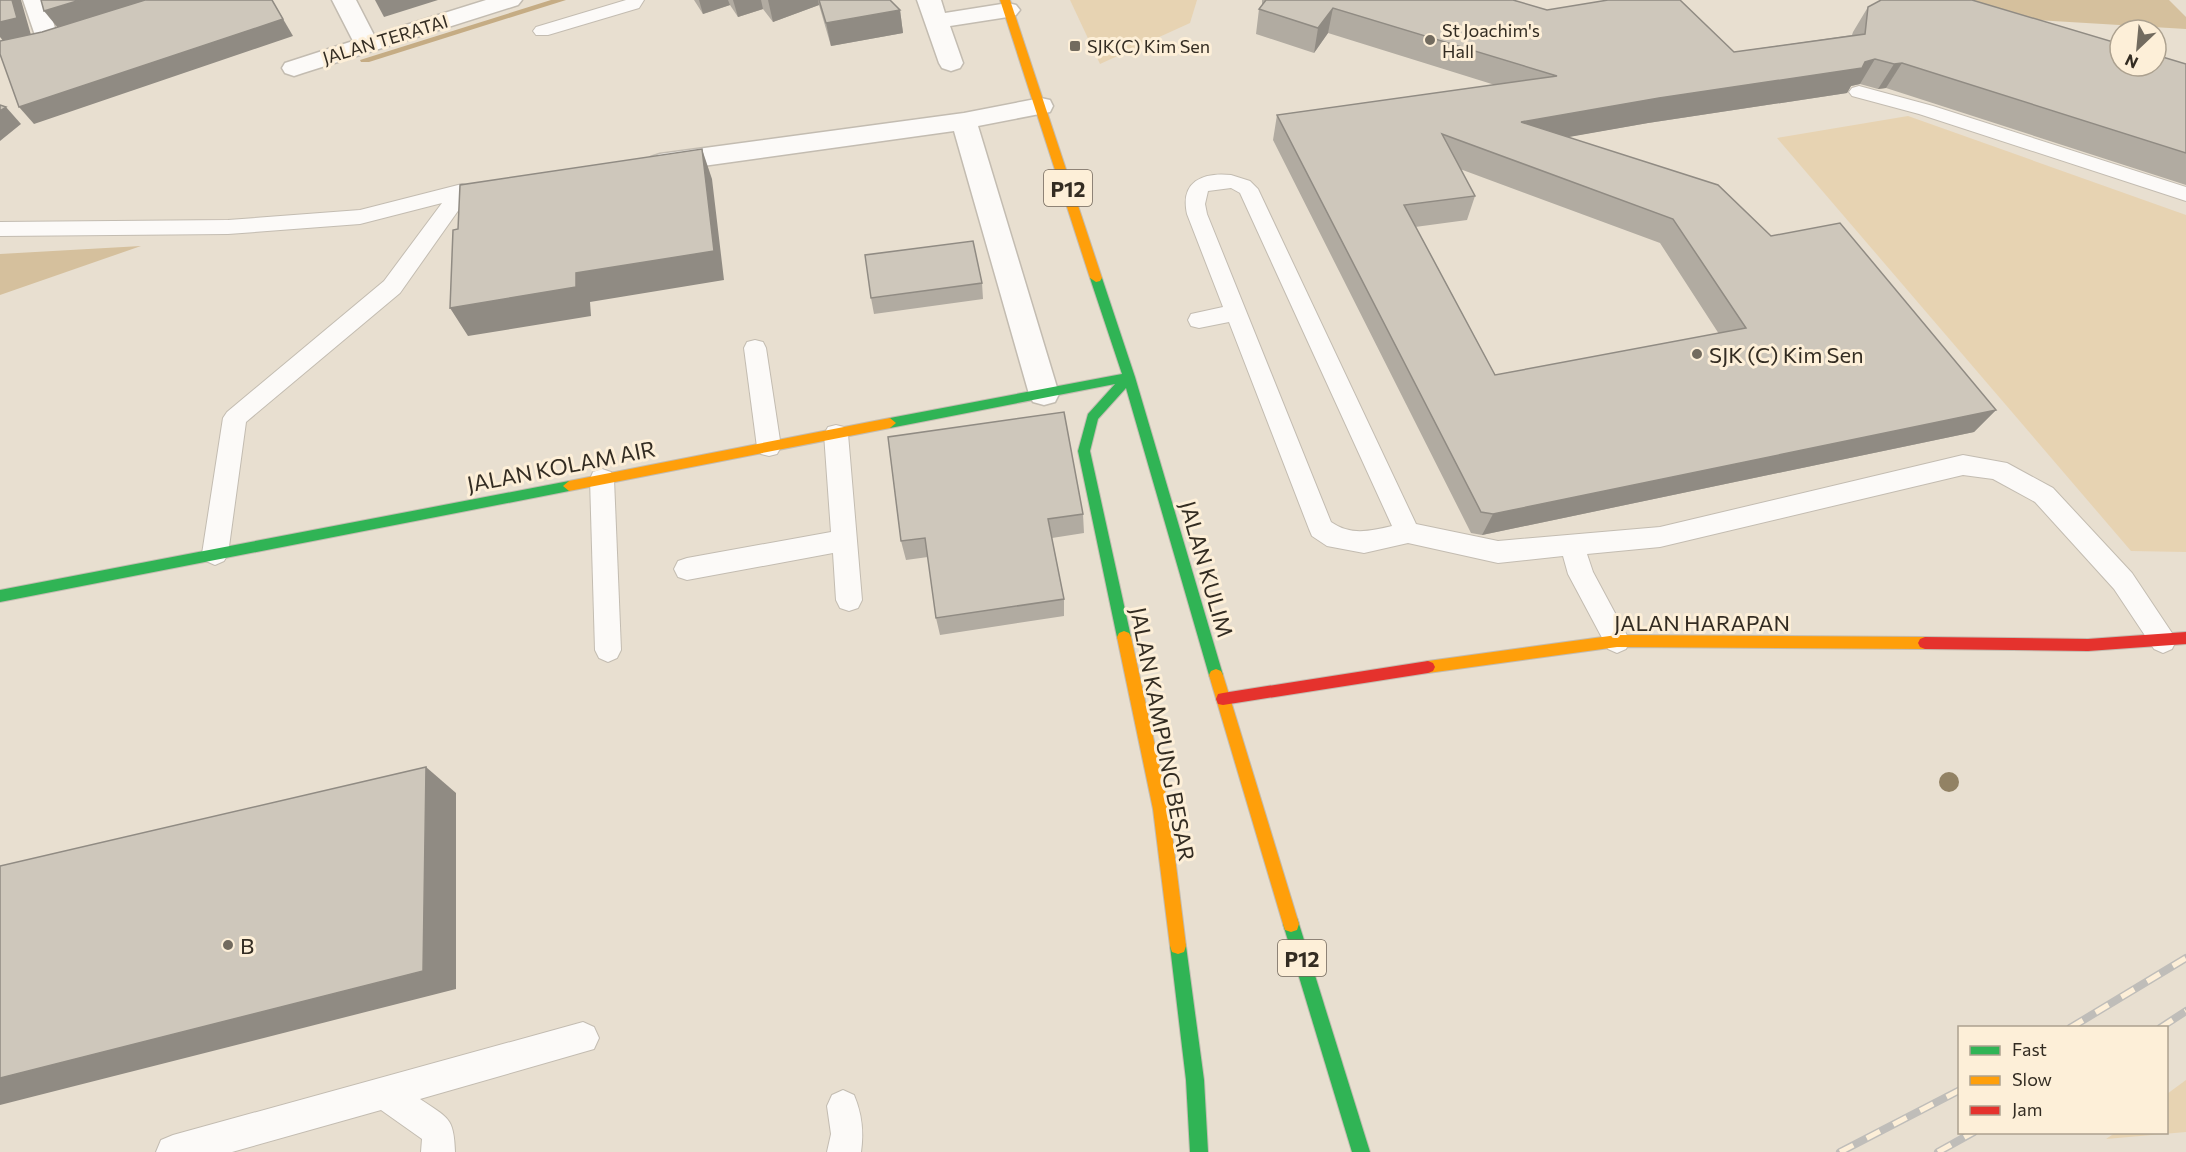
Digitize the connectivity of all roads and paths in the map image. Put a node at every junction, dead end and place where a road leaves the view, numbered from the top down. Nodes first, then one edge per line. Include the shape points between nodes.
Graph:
1 (36, 0) edge
2 (344, 0) edge
3 (635, 0) edge
4 (505, 1) edge
5 (1007, 5) edge
6 (933, 10) edge
7 (542, 31) dead end
8 (48, 41) edge
9 (367, 45) junction
10 (951, 63) dead end
11 (294, 68) dead end
12 (1859, 92) edge
13 (1041, 105) junction
14 (964, 121) junction
15 (637, 166) edge
16 (2186, 194) edge
17 (0, 229) edge
18 (1235, 313) junction
19 (1199, 320) dead end
20 (755, 348) dead end
21 (1130, 377) junction
22 (1044, 394) junction
23 (836, 434) junction
24 (769, 447) junction
25 (602, 479) junction
26 (1408, 534) junction
27 (844, 540) junction
28 (1572, 545) junction
29 (215, 554) junction
30 (687, 569) dead end
31 (0, 596) edge
32 (849, 600) dead end
33 (2175, 640) edge
34 (1617, 641) junction
35 (608, 650) dead end
36 (1223, 699) junction
37 (583, 1038) dead end
38 (384, 1093) junction
39 (843, 1106) dead end
40 (173, 1152) edge
41 (438, 1152) edge
42 (844, 1152) edge
43 (1199, 1152) edge
44 (1361, 1152) edge

1 - 8 street
2 - 9 street
3 - 7 lane via 633,4
4 - 9 street, JALAN TERATAI
5 - 6 street
5 - 13 street, JALAN KULIM / P12
6 - 10 street
9 - 11 street, JALAN TERATAI
12 - 16 lane
13 - 14 street
13 - 21 street, JALAN KULIM / P12
14 - 15 street
14 - 22 street
17 - 29 lane via 228,227 360,217 474,189 392,287 235,418
18 - 19 lane
18 - 26 lane via 1321,529 1336,539 1364,543
18 - 26 lane via 1195,204 1199,187 1230,180 1248,189
20 - 24 lane
21 - 22 street, JALAN KOLAM AIR
21 - 36 street, JALAN KULIM / P12
21 - 43 street, JALAN KAMPUNG BESAR via 1092,417 1084,451 1161,808 1196,1080
22 - 23 street, JALAN KOLAM AIR
23 - 24 street, JALAN KOLAM AIR
23 - 27 lane
24 - 25 street, JALAN KOLAM AIR
25 - 29 street, JALAN KOLAM AIR
25 - 35 lane
26 - 28 lane via 1498,552
27 - 30 lane
27 - 32 lane
28 - 33 lane via 1660,537 1963,465 1998,470 2044,495
28 - 34 lane via 1581,574
29 - 31 street, JALAN KOLAM AIR
33 - 34 street, JALAN HARAPAN via 2040,644
34 - 36 street, JALAN HARAPAN
36 - 44 street, JALAN KULIM / P12
37 - 38 lane
38 - 40 lane
38 - 41 lane via 438,1131
39 - 42 lane via 847,1134

